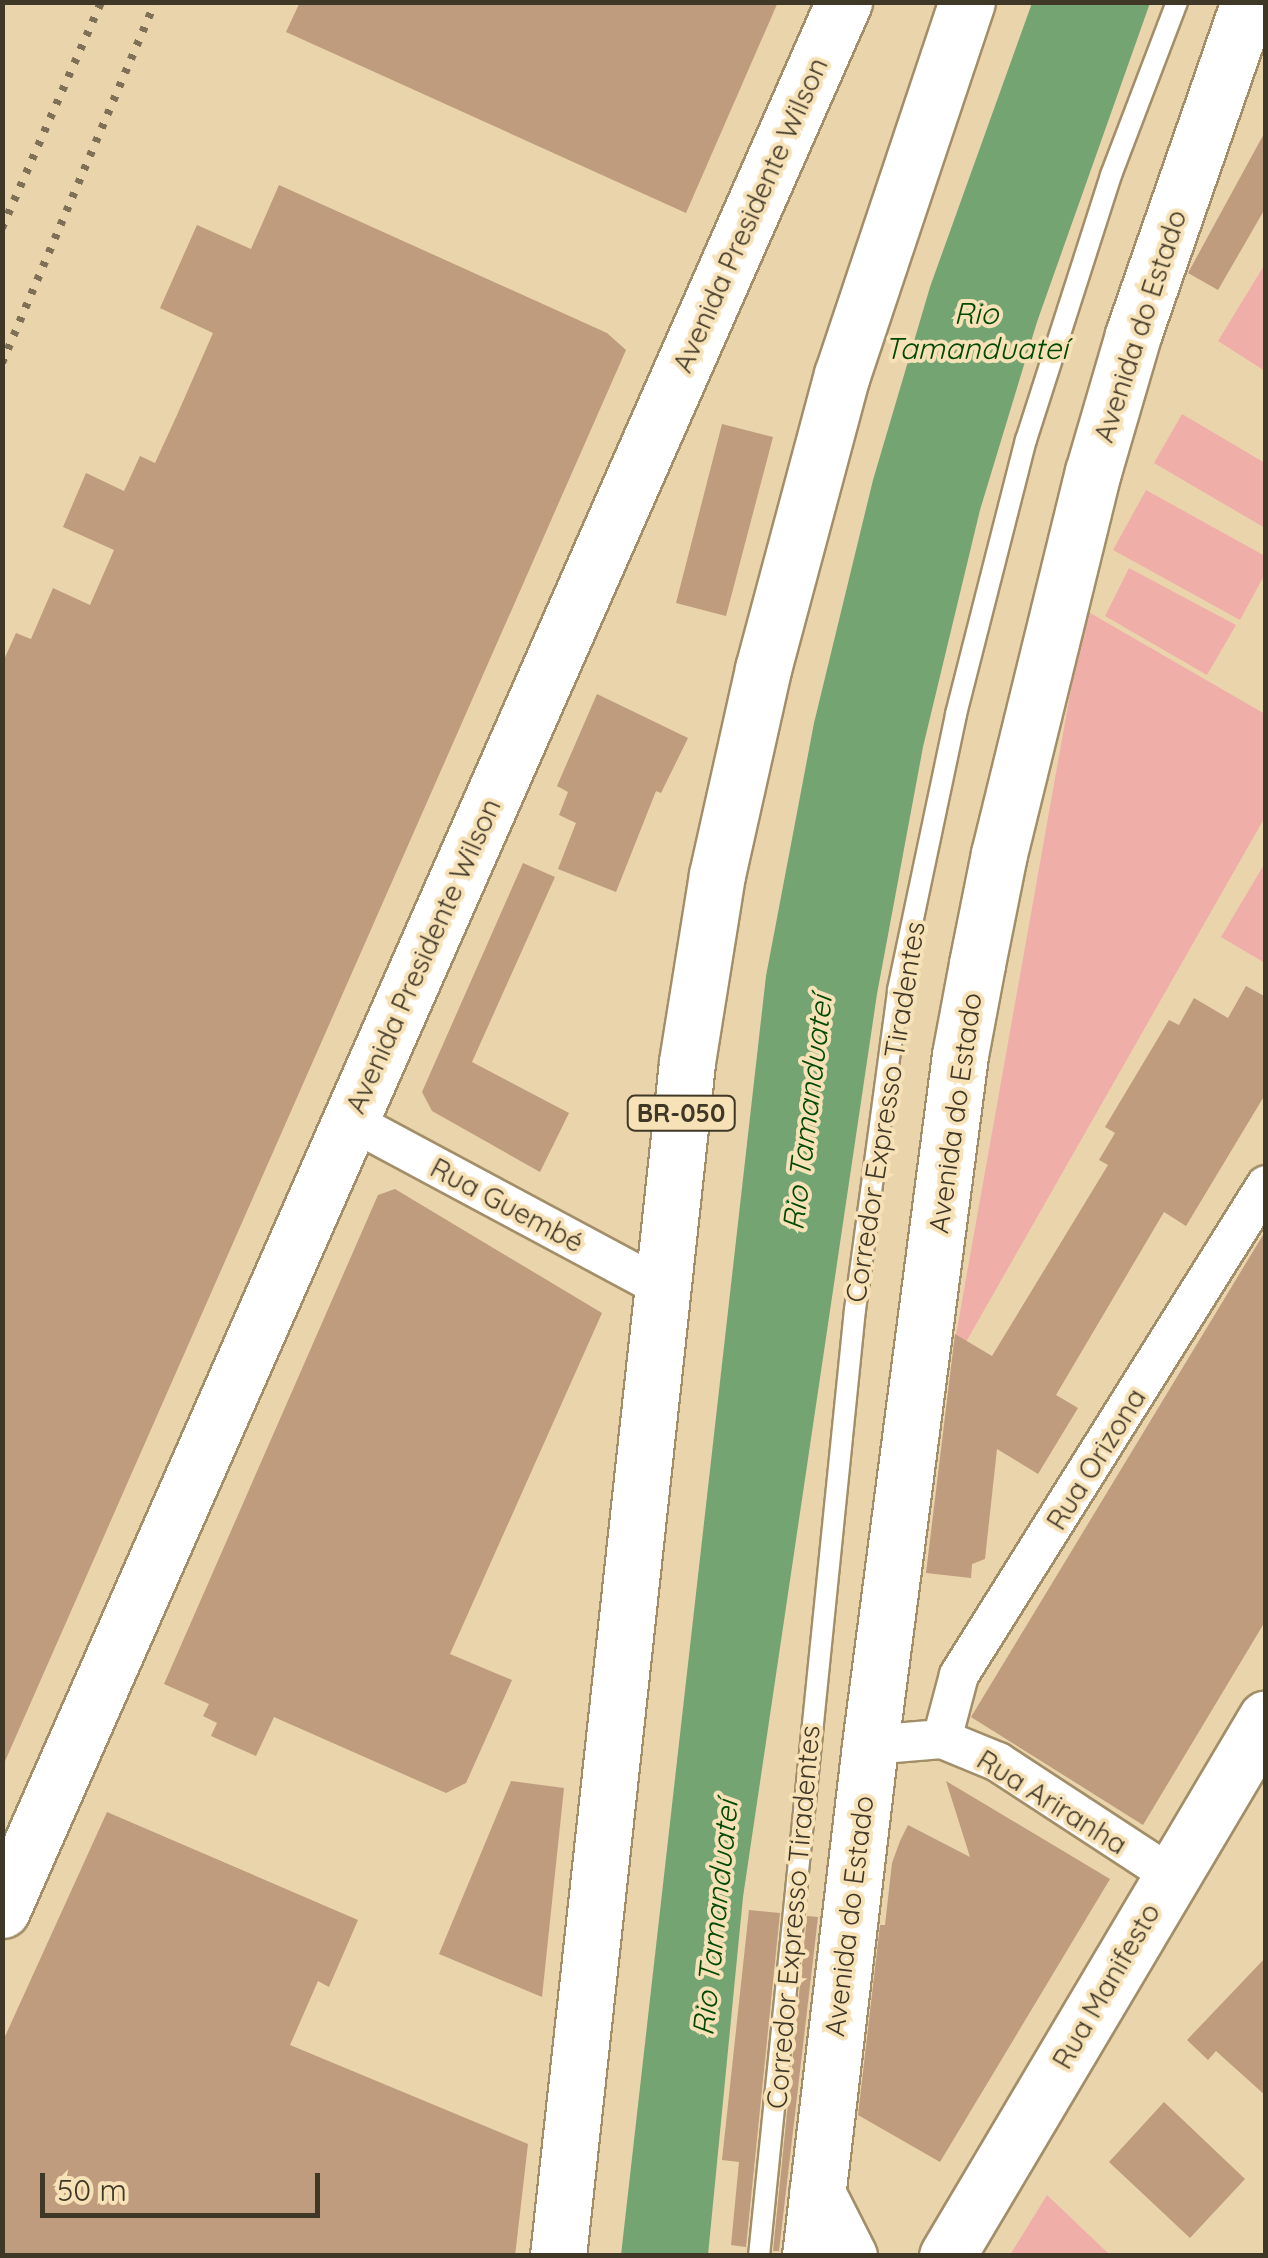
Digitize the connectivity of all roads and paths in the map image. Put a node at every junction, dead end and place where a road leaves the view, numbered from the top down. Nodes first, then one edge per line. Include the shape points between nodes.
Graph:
1 (844, 2) edge
2 (967, 2) edge
3 (1177, 2) edge
4 (1248, 2) edge
5 (351, 1122) junction
6 (1266, 1185) edge
7 (663, 1288) junction
8 (1266, 1718) edge
9 (942, 1739) junction
10 (870, 1745) junction
11 (1171, 1875) junction
12 (2, 1910) edge
13 (817, 2194) junction
14 (558, 2256) edge
15 (758, 2256) edge
16 (810, 2256) edge
17 (849, 2256) edge
18 (947, 2256) edge

1 - 5 main road, Avenida Presidente Wilson
2 - 7 main road, BR-050 via 842,375 763,669 716,875
3 - 15 lane, Corredor Expresso Tiradentes via 1111,175 1026,440 956,714 898,990 855,1310
4 - 10 main road, Avenida do Estado via 1133,335 999,854 960,1055
5 - 7 street, Rua Guembé
5 - 12 main road, Avenida Presidente Wilson
6 - 9 street, Rua Orizona via 959,1675
7 - 14 main road, BR-050
8 - 11 main road, Rua Manifesto
9 - 10 street, Rua Ariranha
9 - 11 street, Rua Ariranha via 998,1762
10 - 13 main road, Avenida do Estado
11 - 18 main road, Rua Manifesto
13 - 16 main road, Avenida do Estado
13 - 17 main road

